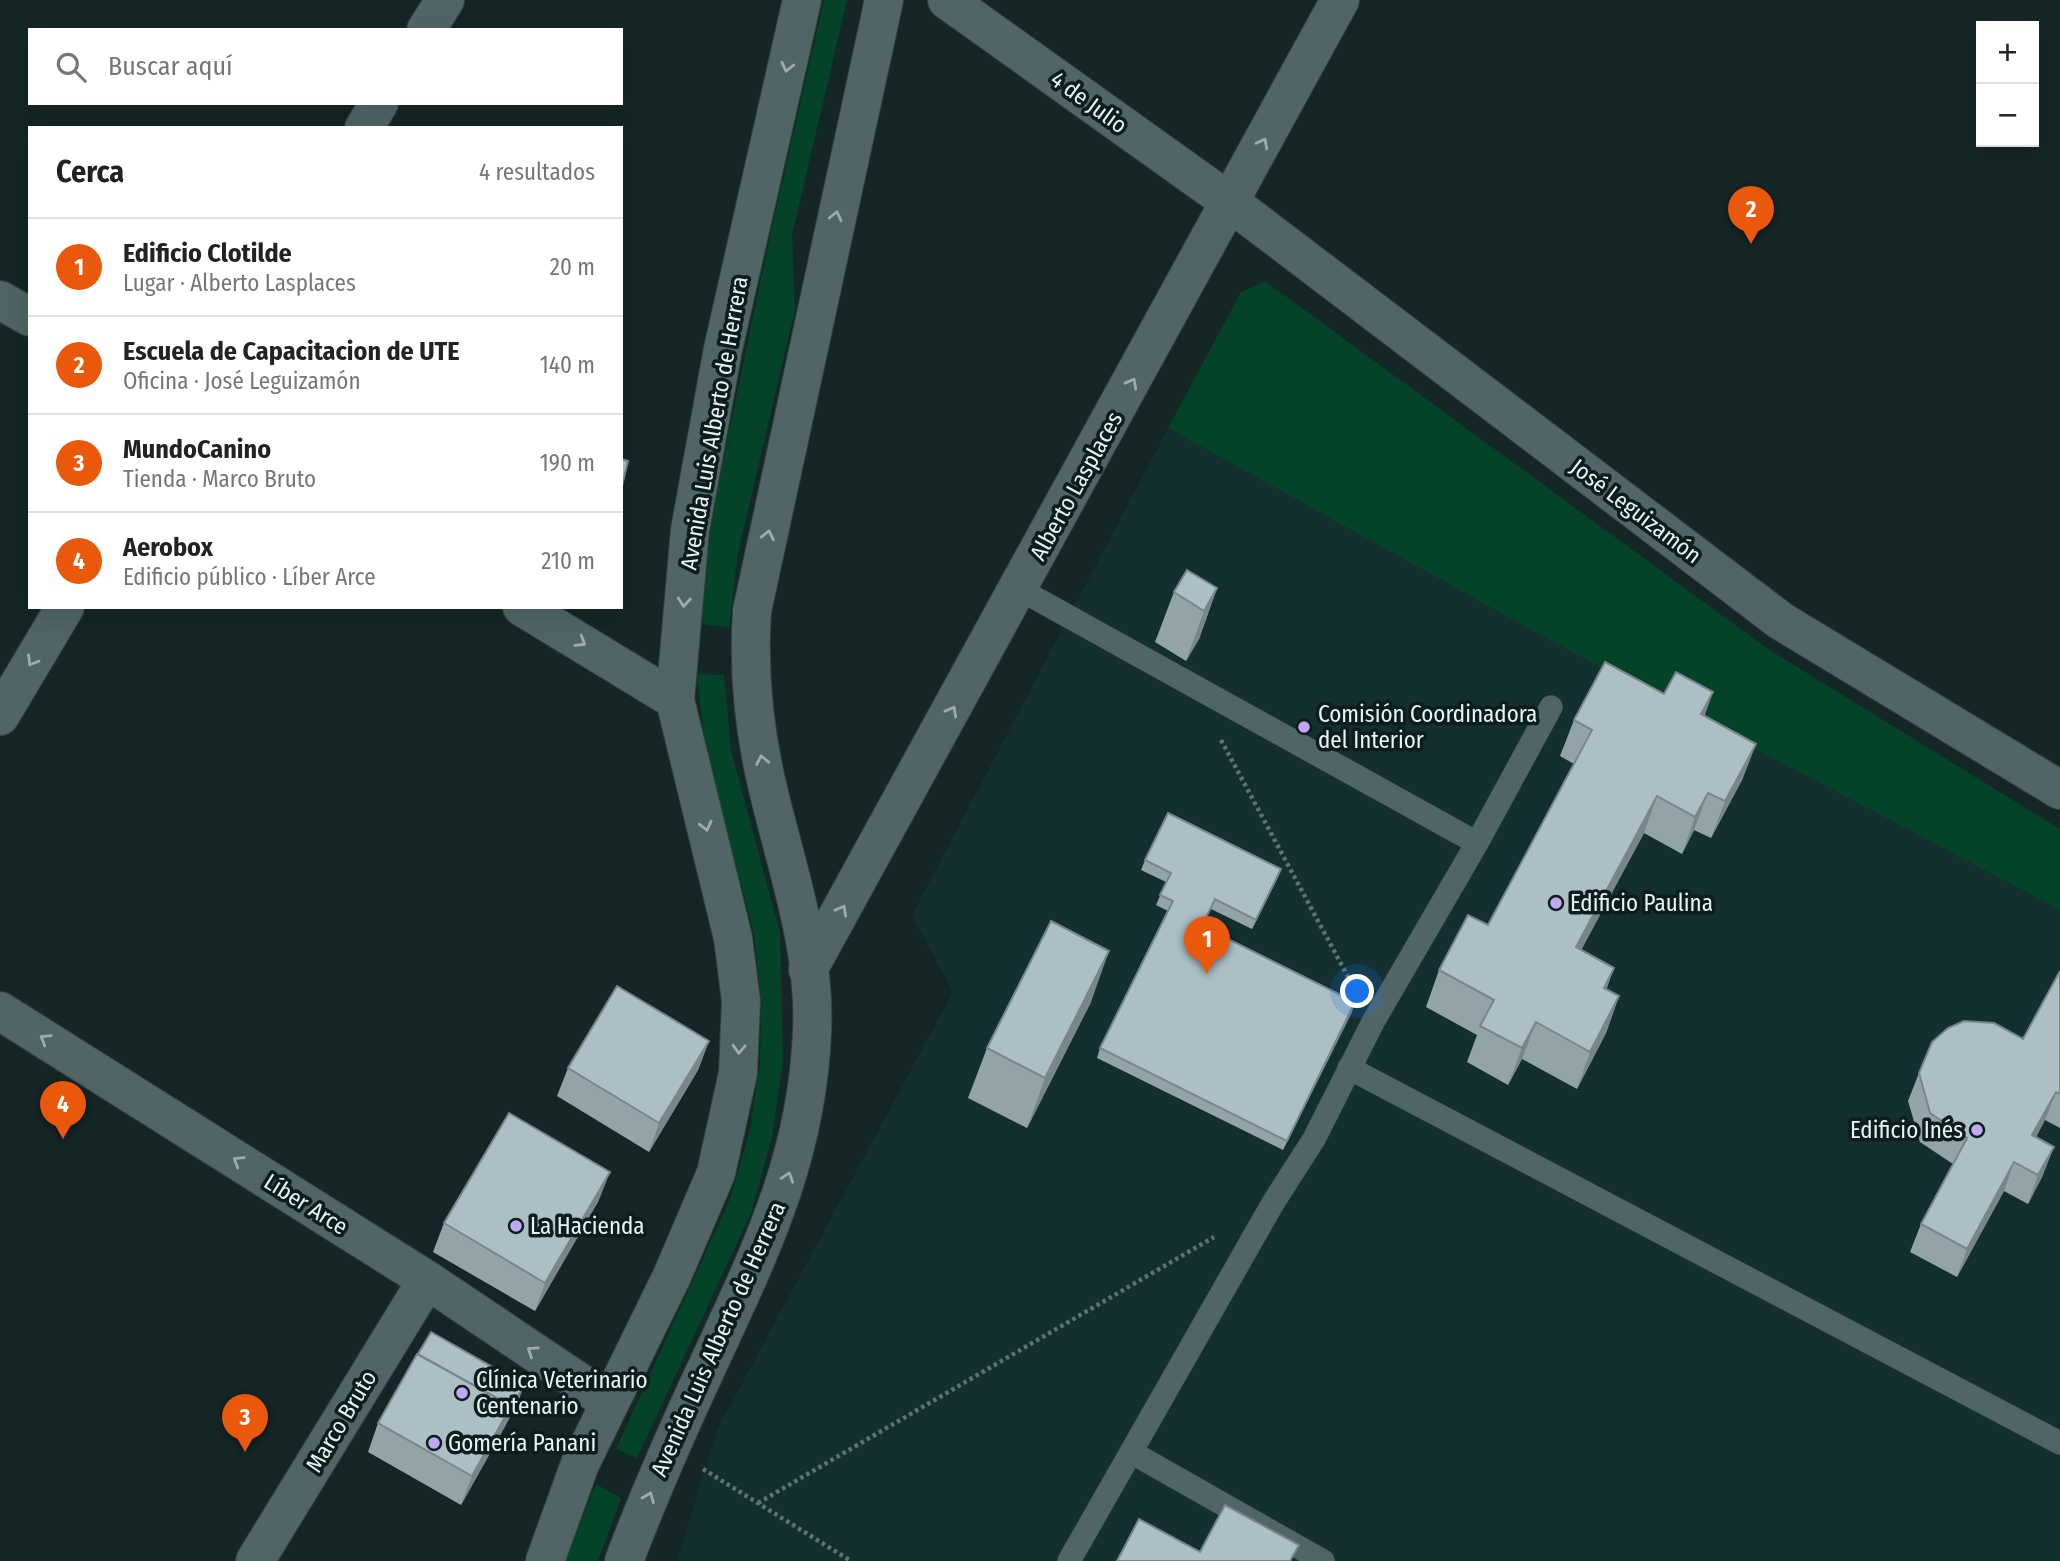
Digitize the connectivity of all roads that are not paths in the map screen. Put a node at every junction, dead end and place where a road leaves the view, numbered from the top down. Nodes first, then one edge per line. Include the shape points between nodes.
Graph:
1 (445, 0) edge
2 (802, 0) edge
3 (884, 0) edge
4 (947, 0) edge
5 (1340, 0) edge
6 (427, 28) edge
7 (378, 105) edge
8 (365, 126) edge
9 (1231, 203) junction
10 (0, 300) edge
11 (28, 316) edge
12 (1020, 589) junction
13 (64, 609) edge
14 (525, 609) edge
15 (675, 700) junction
16 (1551, 707) dead end
17 (0, 716) edge
18 (2060, 790) edge
19 (1477, 843) junction
20 (808, 970) junction
21 (0, 1011) edge
22 (1349, 1069) junction
23 (427, 1280) junction
24 (609, 1402) junction
25 (2060, 1443) edge
26 (1131, 1452) junction
27 (255, 1561) edge
28 (545, 1561) edge
29 (624, 1561) edge
30 (1069, 1561) edge
31 (1323, 1561) edge

1 - 6 street
2 -> 15 street, Avenida Luis Alberto de Herrera via 723,349 690,530
20 -> 3 street, Avenida Luis Alberto de Herrera via 757,731 751,622
4 - 9 street, 4 de Julio
9 -> 5 street, Alberto Lasplaces
7 - 8 street
12 -> 9 street, Alberto Lasplaces
9 - 18 street, José Leguizamón via 1781,621
10 - 11 street
12 - 19 lane
20 -> 12 street, Alberto Lasplaces
13 -> 17 street
14 -> 15 street
15 -> 24 street, Avenida Luis Alberto de Herrera via 733,938 741,1001 738,1073 716,1173 672,1276
16 - 19 lane
19 - 22 lane
29 -> 20 street, Avenida Luis Alberto de Herrera via 669,1447 771,1228 795,1157 812,1032
23 -> 21 street, Líber Arce
22 - 25 lane
22 - 26 lane via 1314,1139
24 -> 23 street, Líber Arce
23 - 27 street, Marco Bruto
24 - 28 street, Avenida Luis Alberto de Herrera via 580,1464
26 - 30 lane
26 - 31 lane

